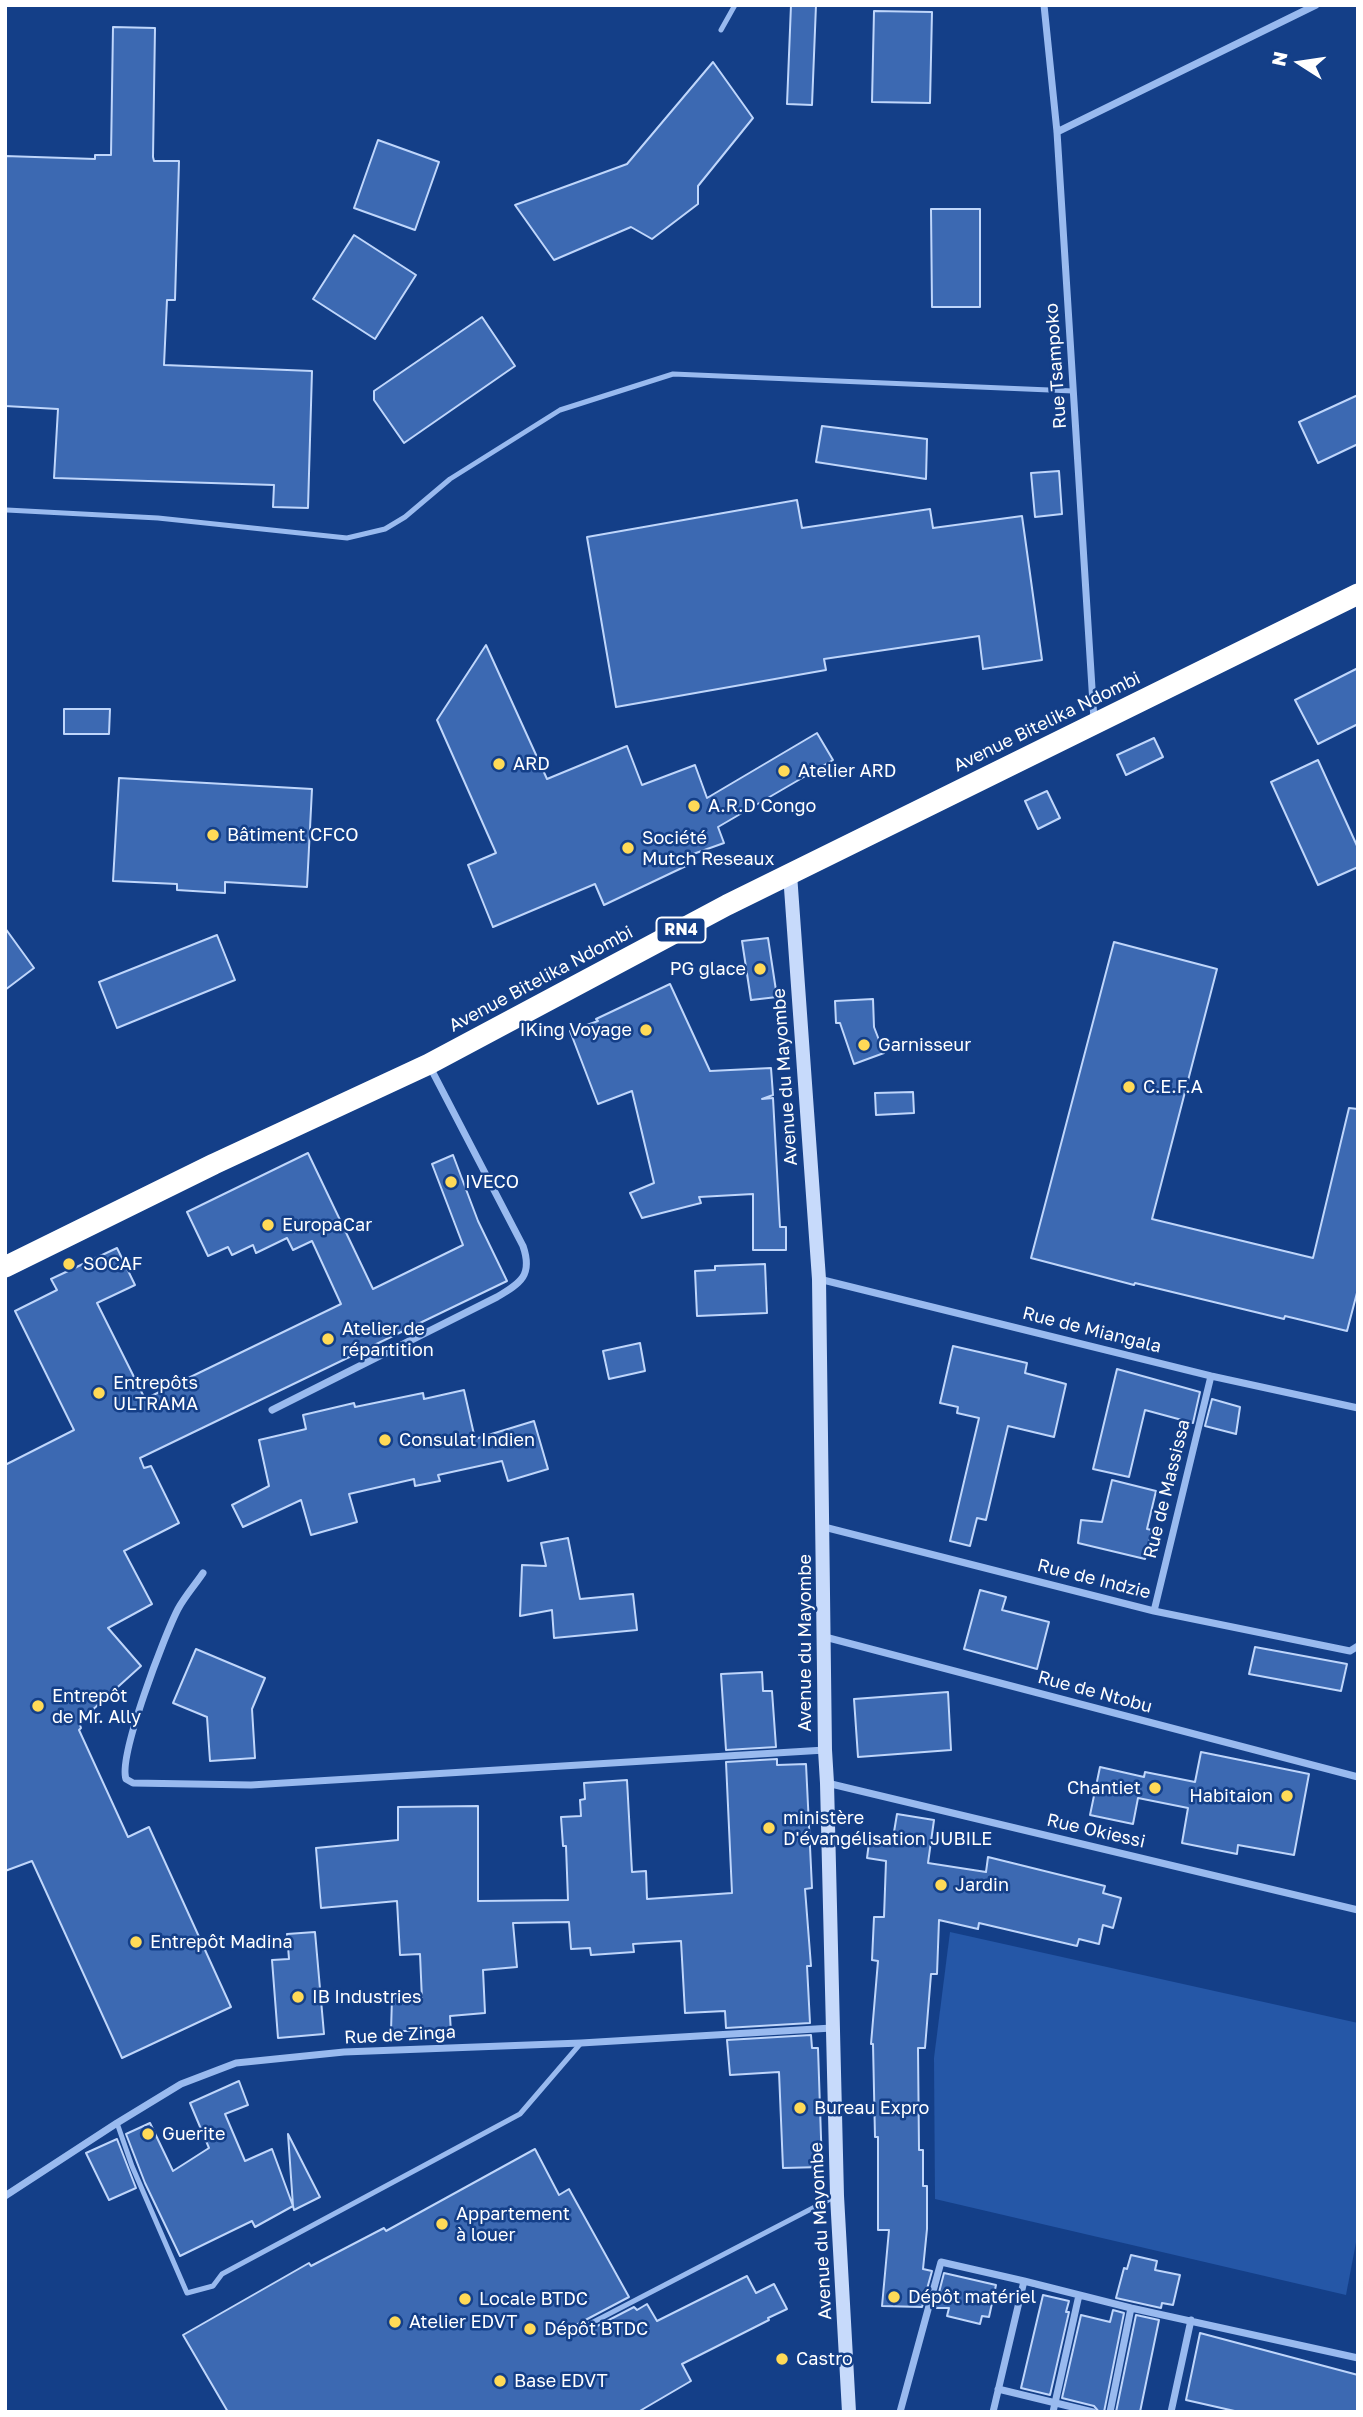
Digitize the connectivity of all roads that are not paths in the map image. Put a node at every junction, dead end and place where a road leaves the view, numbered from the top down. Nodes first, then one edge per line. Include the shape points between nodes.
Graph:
1 (735, 5) edge
2 (1044, 5) edge
3 (1316, 5) edge
4 (721, 30) dead end
5 (1057, 132) junction
6 (1073, 391) junction
7 (8, 510) dead end
8 (1358, 594) edge
9 (1094, 724) junction
10 (790, 874) junction
11 (429, 1064) junction
12 (5, 1267) edge
13 (819, 1279) junction
14 (1212, 1376) junction
15 (1358, 1408) edge
16 (272, 1410) dead end
17 (824, 1527) junction
18 (203, 1573) dead end
19 (1154, 1611) junction
20 (825, 1637) junction
21 (1358, 1646) edge
22 (825, 1750) junction
23 (1358, 1777) edge
24 (827, 1783) junction
25 (1358, 1910) edge
26 (832, 2028) junction
27 (581, 2043) junction
28 (117, 2123) junction
29 (5, 2196) edge
30 (837, 2196) junction
31 (1024, 2281) junction
32 (1079, 2295) junction
33 (1130, 2308) junction
34 (1191, 2320) junction
35 (578, 2330) dead end
36 (1358, 2358) edge
37 (998, 2389) junction
38 (1055, 2402) junction
39 (849, 2412) edge
40 (900, 2412) edge
41 (993, 2412) edge
42 (1053, 2412) edge
43 (1093, 2412) edge
44 (1110, 2412) edge
45 (1171, 2412) edge

1 - 4 lane
2 - 5 street, Rue Tsampoko
3 - 5 street
5 - 6 street, Rue Tsampoko
6 - 7 lane via 673,374 560,410 450,479 405,517 385,529 347,538
6 - 9 street, Rue Tsampoko
8 - 9 highway, Avenue Bitelika Ndombi / RN4
9 - 10 highway, Avenue Bitelika Ndombi / RN4
10 - 11 highway, Avenue Bitelika Ndombi / RN4
10 - 13 street, Avenue du Mayombe
11 - 12 highway, Avenue Bitelika Ndombi / RN4
11 - 16 street via 523,1246 527,1272 497,1297
13 - 14 street, Rue de Miangala
13 - 17 street, Avenue du Mayombe
14 - 15 street, Rue de Miangala
14 - 19 street, Rue de Massissa
17 - 19 street, Rue de Indzie
17 - 20 street, Avenue du Mayombe
18 - 22 street via 178,1609 151,1677 125,1763 126,1779 133,1783 251,1785
19 - 21 street, Rue de Indzie via 1350,1651
20 - 22 street, Avenue du Mayombe
20 - 23 street, Rue de Ntobu
22 - 24 street, Avenue du Mayombe
24 - 25 street, Rue Okiessi
24 - 26 street, Avenue du Mayombe
26 - 27 street, Rue de Zinga
26 - 30 street, Avenue du Mayombe
27 - 28 street, Rue de Zinga via 344,2052 236,2063 181,2084
27 - 28 lane via 520,2114 222,2274 213,2286 187,2292
28 - 29 street, Rue de Zinga
30 - 35 lane
30 - 39 street, Avenue du Mayombe
31 - 32 street
31 - 37 street
31 - 40 street via 940,2262
32 - 33 street
32 - 38 street
33 - 34 street
33 - 44 street
34 - 36 street
34 - 45 street
37 - 38 street
37 - 41 street
38 - 42 street
38 - 43 street

